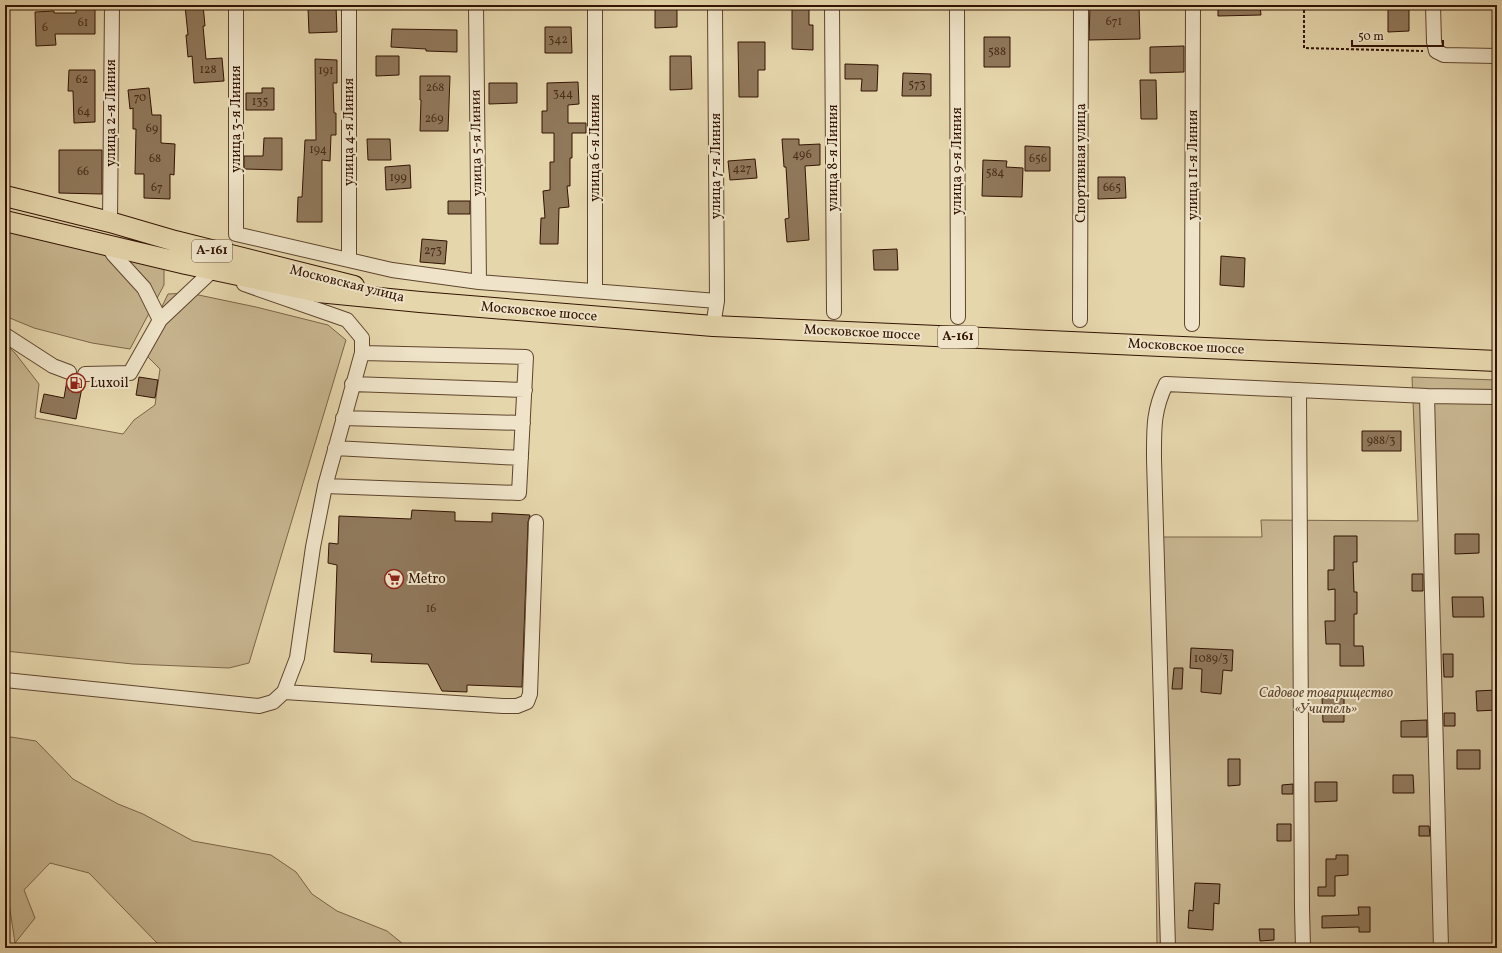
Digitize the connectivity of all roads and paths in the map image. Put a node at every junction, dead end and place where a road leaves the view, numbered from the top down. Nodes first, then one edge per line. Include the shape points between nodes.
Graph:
1 (112, 5) edge
2 (236, 5) edge
3 (349, 5) edge
4 (476, 5) edge
5 (595, 5) edge
6 (715, 5) edge
7 (832, 5) edge
8 (957, 5) edge
9 (1081, 5) edge
10 (1193, 5) edge
11 (1304, 5) edge
12 (1433, 5) edge
13 (1436, 51) junction
14 (1497, 56) edge
15 (5, 196) edge
16 (110, 222) junction
17 (8, 223) edge
18 (107, 244) junction
19 (349, 259) junction
20 (213, 270) junction
21 (479, 282) junction
22 (260, 284) junction
23 (595, 291) junction
24 (717, 301) junction
25 (420, 302) junction
26 (834, 312) dead end
27 (958, 316) dead end
28 (160, 320) junction
29 (1080, 320) dead end
30 (1192, 324) dead end
31 (713, 326) junction
32 (5, 335) edge
33 (362, 353) junction
34 (1497, 361) edge
35 (69, 372) dead end
36 (85, 374) dead end
37 (352, 384) junction
38 (525, 390) junction
39 (1299, 390) junction
40 (1427, 396) junction
41 (1497, 397) edge
42 (343, 418) junction
43 (523, 423) junction
44 (335, 448) junction
45 (521, 458) junction
46 (325, 486) junction
47 (536, 522) dead end
48 (5, 680) edge
49 (284, 692) junction
50 (1168, 948) edge
51 (1304, 948) edge
52 (1441, 948) edge

1 - 16 street, улица 2-я Линия
2 - 19 street, улица 3-я Линия via 236,234
3 - 19 street, улица 4-я Линия
4 - 21 street, улица 5-я Линия
5 - 23 street, улица 6-я Линия
6 - 24 street, улица 7-я Линия
7 - 26 street, улица 8-я Линия
8 - 27 street, улица 9-я Линия
9 - 29 street, Спортивная улица
10 - 30 street, улица 11-я Линия
11 - 13 path via 1304,48
12 - 13 street
13 - 14 street via 1444,55
15 - 16 highway, Московская улица / А-161
16 - 25 highway, Московская улица / А-161 via 175,241
17 - 18 highway, Московская улица / А-161
18 - 20 highway, Московская улица / А-161
18 - 28 street via 144,288
19 - 21 street via 392,270
20 - 22 highway, Московская улица / А-161
20 - 28 street
21 - 23 street
22 - 25 highway, Московская улица / А-161
22 - 33 street via 347,320 362,338
23 - 24 street
24 - 31 street, улица 7-я Линия
25 - 31 highway, Московское шоссе / А-161
28 - 36 street via 130,373
31 - 34 highway, Московское шоссе / А-161
32 - 35 street via 52,366
33 - 37 street
33 - 38 street via 526,357
37 - 38 street
37 - 42 street
38 - 43 street
39 - 40 street
39 - 50 street via 1166,384 1158,399 1154,459
39 - 51 street
40 - 41 street
40 - 52 street
42 - 43 street
42 - 44 street
43 - 45 street
44 - 45 street
44 - 46 street
45 - 46 street via 519,493
46 - 49 street via 313,547 297,658
47 - 49 street via 530,694 527,702 517,706 503,706
48 - 49 street via 259,706 273,702

